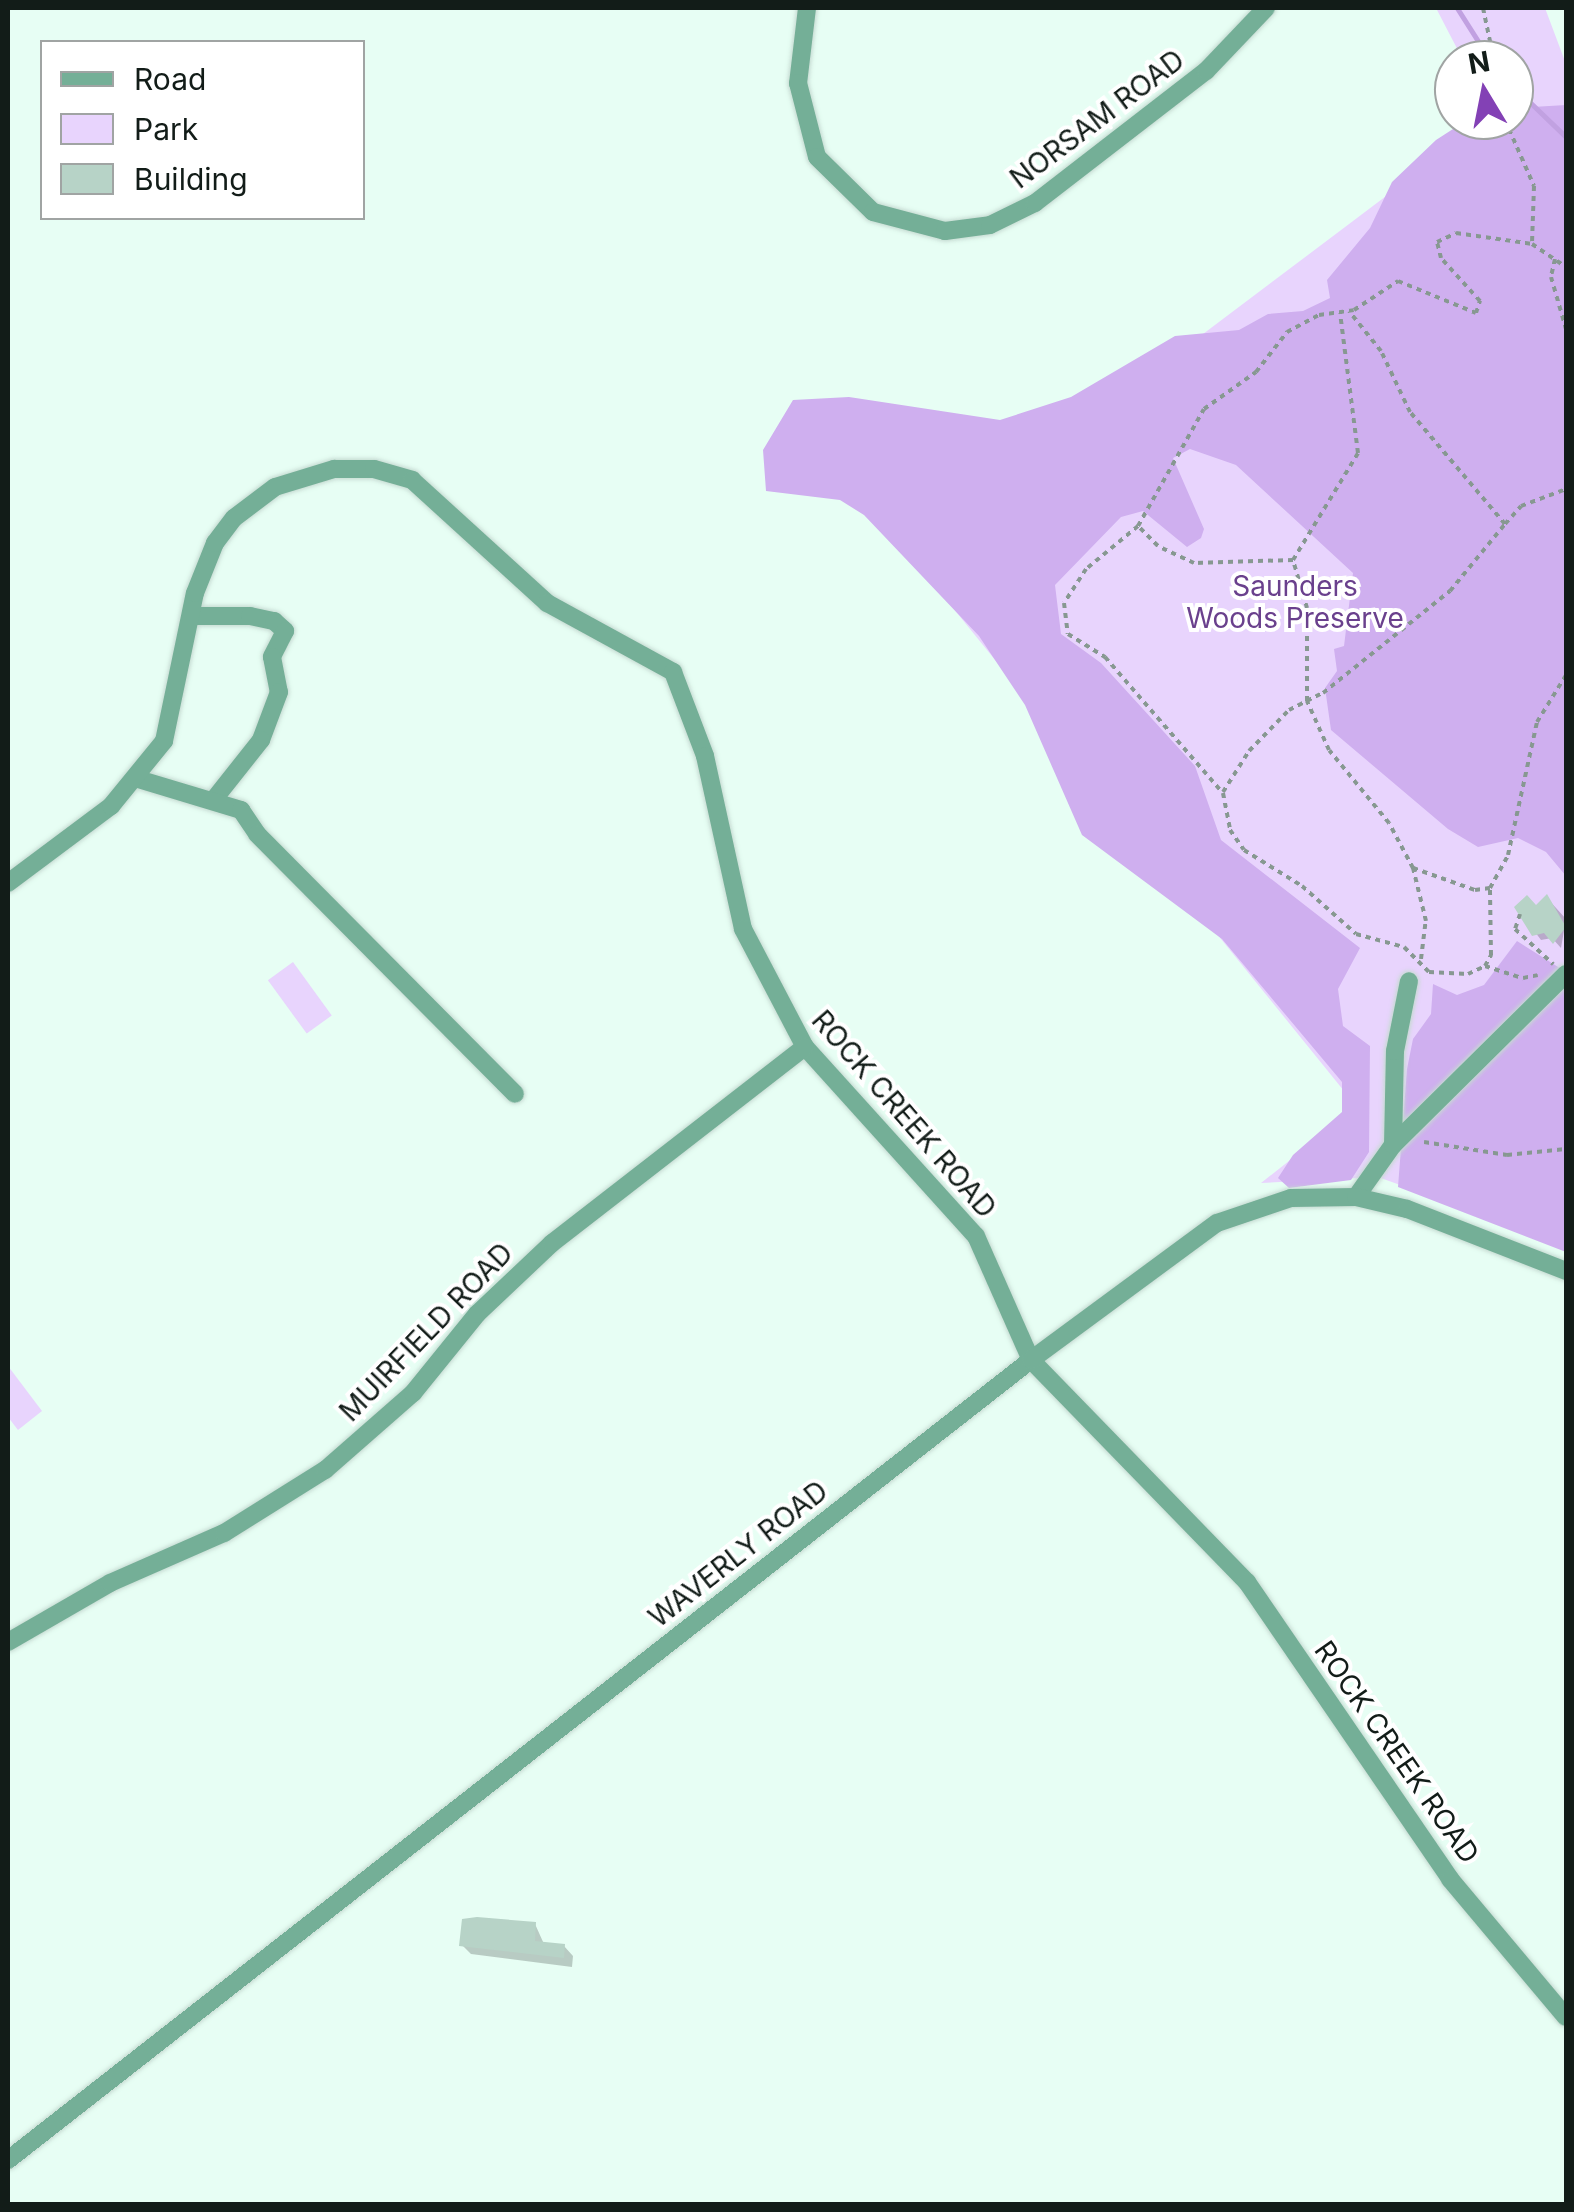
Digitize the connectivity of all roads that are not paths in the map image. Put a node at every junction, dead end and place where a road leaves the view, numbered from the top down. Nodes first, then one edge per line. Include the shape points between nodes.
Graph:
1 (807, 8) edge
2 (1266, 8) edge
3 (192, 616) junction
4 (138, 779) junction
5 (215, 798) junction
6 (8, 883) edge
7 (1566, 974) edge
8 (1408, 981) dead end
9 (805, 1047) junction
10 (515, 1094) dead end
11 (1397, 1141) junction
12 (1356, 1197) junction
13 (1566, 1271) edge
14 (1031, 1360) junction
15 (8, 1642) edge
16 (1566, 2017) edge
17 (8, 2160) edge

1 - 2 street, NORSAM ROAD via 798,83 816,157 873,212 945,231 990,225 1035,203 1206,71
3 - 4 street, ROCK CREEK ROAD via 164,741
3 - 5 street via 250,616 274,621 284,631 272,657 279,692 261,740
3 - 9 street, ROCK CREEK ROAD via 215,543 260,497 334,469 374,469 412,480 548,603 673,672 705,756 743,929
4 - 5 street
4 - 6 street, ROCK CREEK ROAD
5 - 10 street via 241,810 256,834
7 - 11 street
8 - 11 street via 1394,1051
9 - 14 street, ROCK CREEK ROAD via 976,1236
9 - 15 street, MUIRFIELD ROAD via 552,1244 477,1314 414,1393 325,1470 224,1534 110,1584
11 - 12 street
12 - 13 street, WAVERLY ROAD via 1408,1208
12 - 14 street, WAVERLY ROAD via 1291,1198 1217,1223
14 - 16 street, ROCK CREEK ROAD via 1248,1582 1450,1878
14 - 17 street, WAVERLY ROAD

